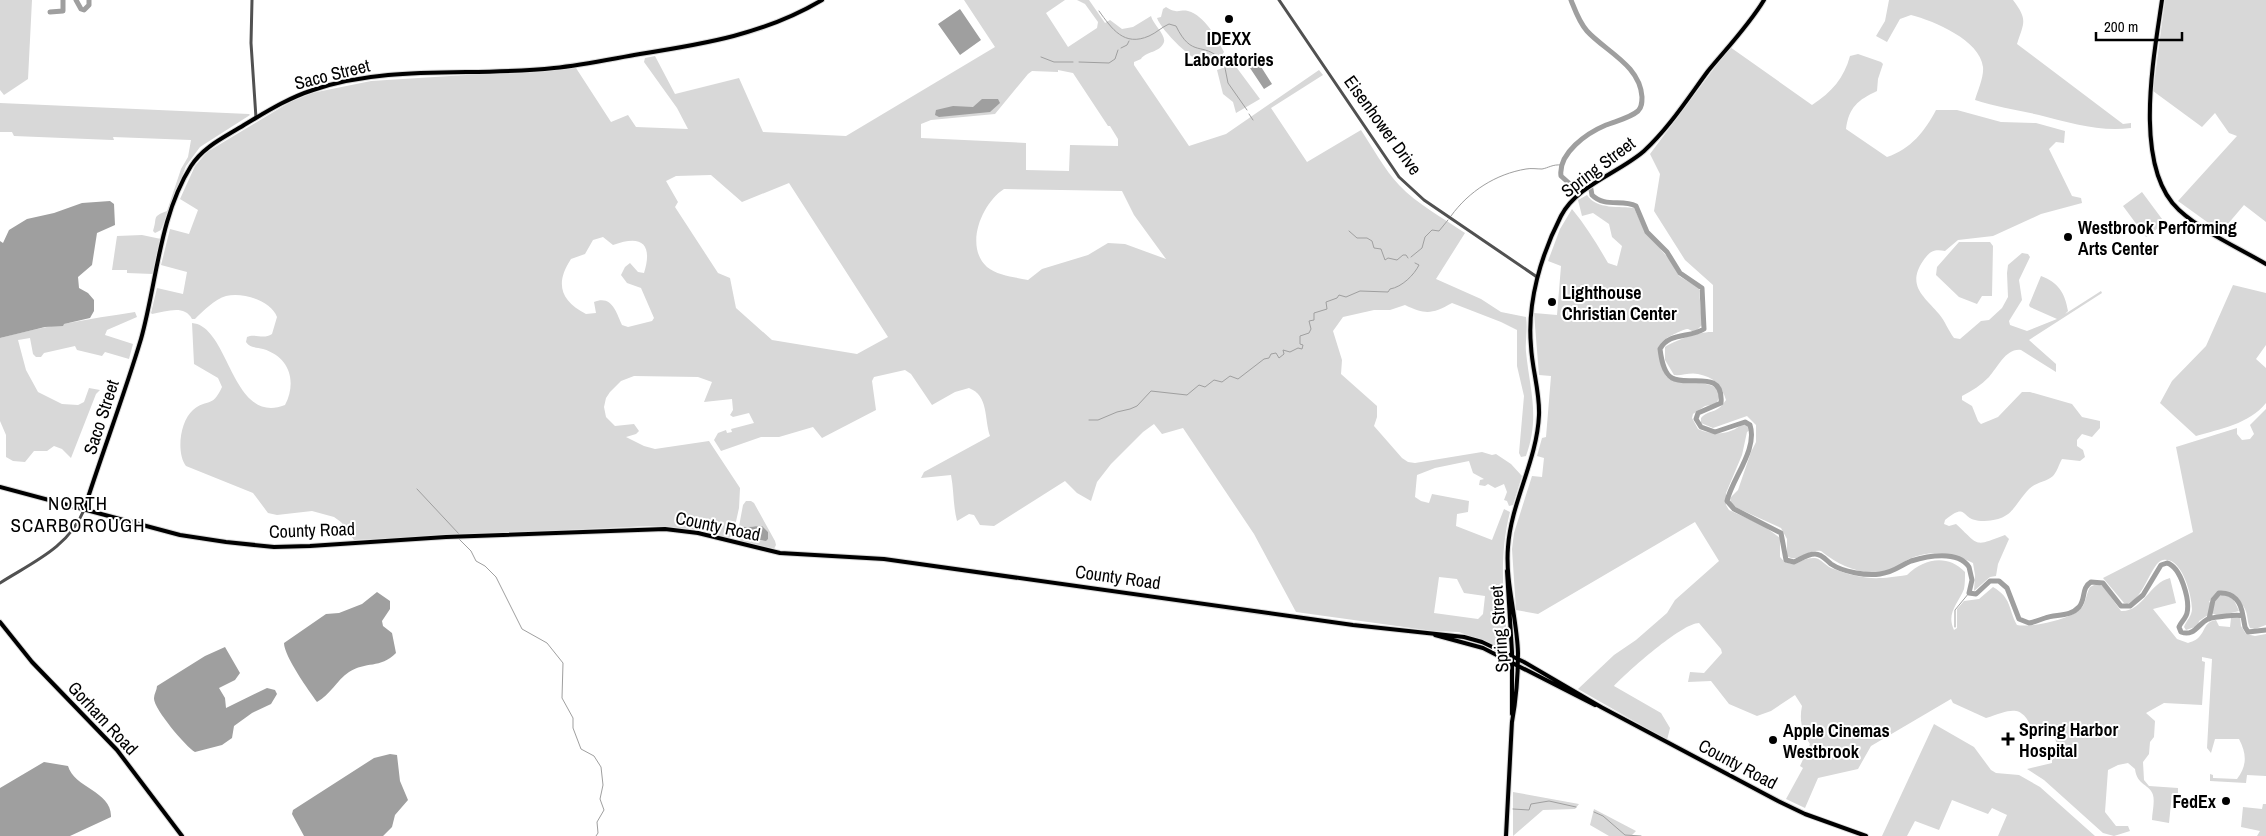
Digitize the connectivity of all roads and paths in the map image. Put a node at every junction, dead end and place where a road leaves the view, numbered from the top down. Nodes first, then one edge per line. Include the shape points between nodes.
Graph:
1 (252, 0) edge
2 (822, 0) edge
3 (1279, 0) edge
4 (1764, 0) edge
5 (2162, 0) edge
6 (256, 118) junction
7 (2266, 264) edge
8 (1537, 277) junction
9 (0, 487) edge
10 (84, 510) junction
11 (1508, 565) junction
12 (0, 583) edge
13 (0, 622) edge
14 (1432, 634) junction
15 (1512, 656) junction
16 (1518, 659) junction
17 (1512, 662) junction
18 (1517, 665) junction
19 (1602, 707) junction
20 (1512, 722) junction
21 (182, 836) edge
22 (1506, 836) edge
23 (1866, 836) edge

1 - 6 street
2 - 6 main road, Saco Street via 774,23 683,49 553,68 368,78 313,90 289,99
3 - 8 street, Eisenhower Drive via 1399,177 1424,200
4 - 8 main road, Spring Street via 1657,138 1633,160 1569,203 1561,214
5 - 7 main road via 2150,83 2152,147 2159,182 2173,204 2189,218
6 - 10 main road, Saco Street via 204,151 182,184 164,238 141,339
8 - 11 main road, Spring Street via 1530,334 1539,406 1537,432 1511,524
9 - 10 main road, County Road
10 - 12 street via 65,540
10 - 14 main road, County Road via 194,538 282,547 417,538 683,530 780,553 850,555 923,563
11 - 15 main road, Spring Street
11 - 16 main road, Spring Street
13 - 21 main road, Gorham Road via 32,662 117,750
14 - 15 main road, County Road via 1464,637
14 - 17 main road, County Road via 1483,648
15 - 16 main road, County Road
15 - 17 main road, Spring Street
16 - 18 main road, Spring Street
16 - 19 main road, County Road
17 - 18 main road, County Road
17 - 20 main road, Spring Street
18 - 19 main road, County Road
18 - 20 main road, Spring Street
19 - 23 main road, County Road via 1778,801
20 - 22 main road, Spring Street

